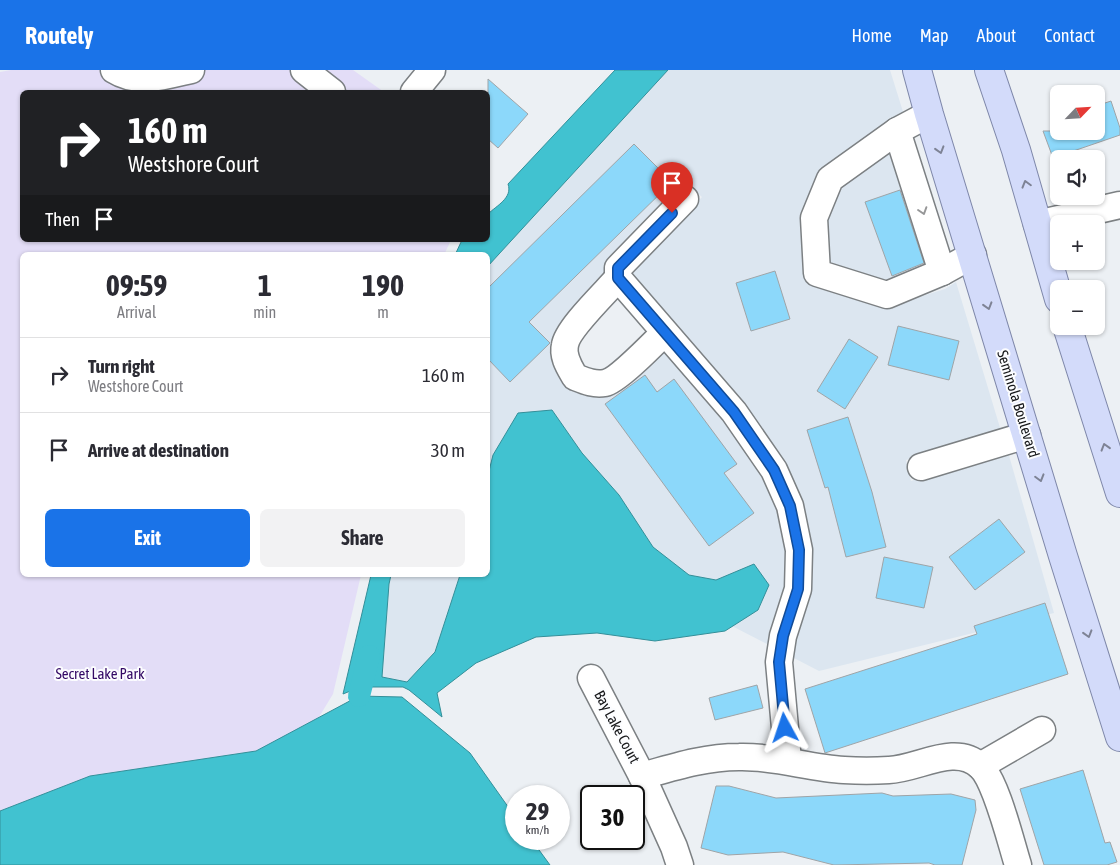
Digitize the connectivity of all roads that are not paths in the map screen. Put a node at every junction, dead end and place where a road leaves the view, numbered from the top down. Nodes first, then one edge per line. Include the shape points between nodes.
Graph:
1 (114, 70) edge
2 (191, 70) edge
3 (304, 70) edge
4 (432, 70) edge
5 (917, 70) edge
6 (989, 70) edge
7 (329, 90) edge
8 (416, 90) edge
9 (929, 114) junction
10 (897, 132) junction
11 (686, 199) dead end
12 (1120, 205) edge
13 (1037, 224) junction
14 (973, 255) junction
15 (942, 272) junction
16 (618, 278) junction
17 (1054, 280) edge
18 (664, 333) junction
19 (1070, 335) edge
20 (1028, 435) junction
21 (920, 467) dead end
22 (1120, 493) edge
23 (591, 678) dead end
24 (1042, 730) dead end
25 (1120, 737) edge
26 (788, 762) junction
27 (980, 766) junction
28 (642, 776) junction
29 (680, 865) edge
30 (1018, 865) edge

1 - 2 street via 136,79
3 - 7 street
4 - 8 street
5 - 9 main road, Seminola Boulevard
13 -> 6 main road
9 - 10 street
9 -> 14 main road, Seminola Boulevard
10 -> 15 street
10 - 15 street via 830,179 814,218 817,274 887,295
11 - 16 street via 618,268
12 - 13 street
13 - 17 main road
14 - 15 street
14 -> 20 main road, Seminola Boulevard
16 - 18 street
16 - 18 street via 574,327 564,344 566,360 575,377 592,384 607,384
18 - 26 street via 734,412 774,470 790,506 799,550 798,589 783,636 779,662
22 -> 19 main road
20 - 21 street
20 -> 25 main road, Seminola Boulevard
23 - 28 street, Bay Lake Court
24 - 27 street
26 - 27 street via 843,770 892,770 954,756
26 - 28 street via 740,756 707,758
27 - 30 street via 991,781
28 - 29 street, Bay Lake Court

